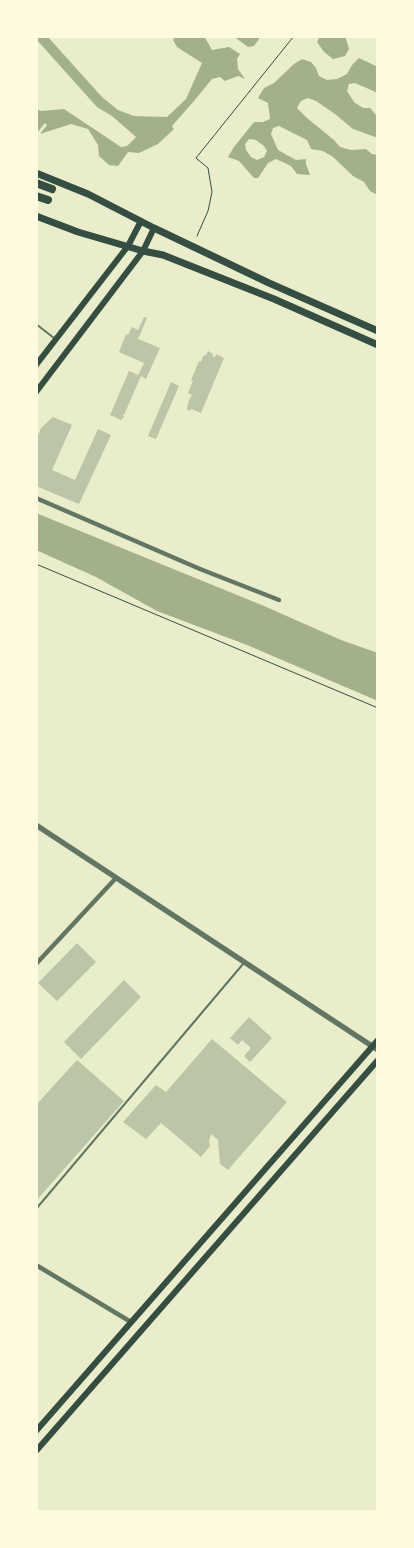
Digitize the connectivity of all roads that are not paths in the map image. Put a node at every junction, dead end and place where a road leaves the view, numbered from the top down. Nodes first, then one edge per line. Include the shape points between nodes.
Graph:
1 (36, 172) edge
2 (36, 183) edge
3 (52, 189) dead end
4 (36, 196) edge
5 (48, 200) dead end
6 (36, 216) edge
7 (141, 221) junction
8 (154, 228) junction
9 (128, 246) junction
10 (143, 251) junction
11 (36, 324) edge
12 (378, 331) edge
13 (56, 340) junction
14 (378, 345) edge
15 (36, 365) edge
16 (36, 392) edge
17 (36, 498) edge
18 (279, 600) dead end
19 (36, 826) edge
20 (116, 878) junction
21 (244, 962) junction
22 (36, 964) edge
23 (378, 1040) edge
24 (375, 1048) edge
25 (378, 1060) edge
26 (36, 1208) edge
27 (36, 1265) edge
28 (131, 1322) junction
29 (36, 1431) edge
30 (36, 1451) edge

1 - 7 main road
2 - 3 highway
4 - 5 highway
6 - 9 main road
7 - 8 main road
7 - 9 main road
8 - 10 main road
8 - 12 main road
9 - 10 main road
9 - 13 main road
10 - 14 main road via 163,255 274,299
10 - 16 main road
11 - 13 lane
13 - 15 main road
17 - 18 street
19 - 20 street
20 - 21 street
20 - 22 street
21 - 24 street
21 - 26 lane
23 - 24 main road
24 - 28 main road via 303,1123
25 - 30 main road
27 - 28 street
28 - 29 main road

